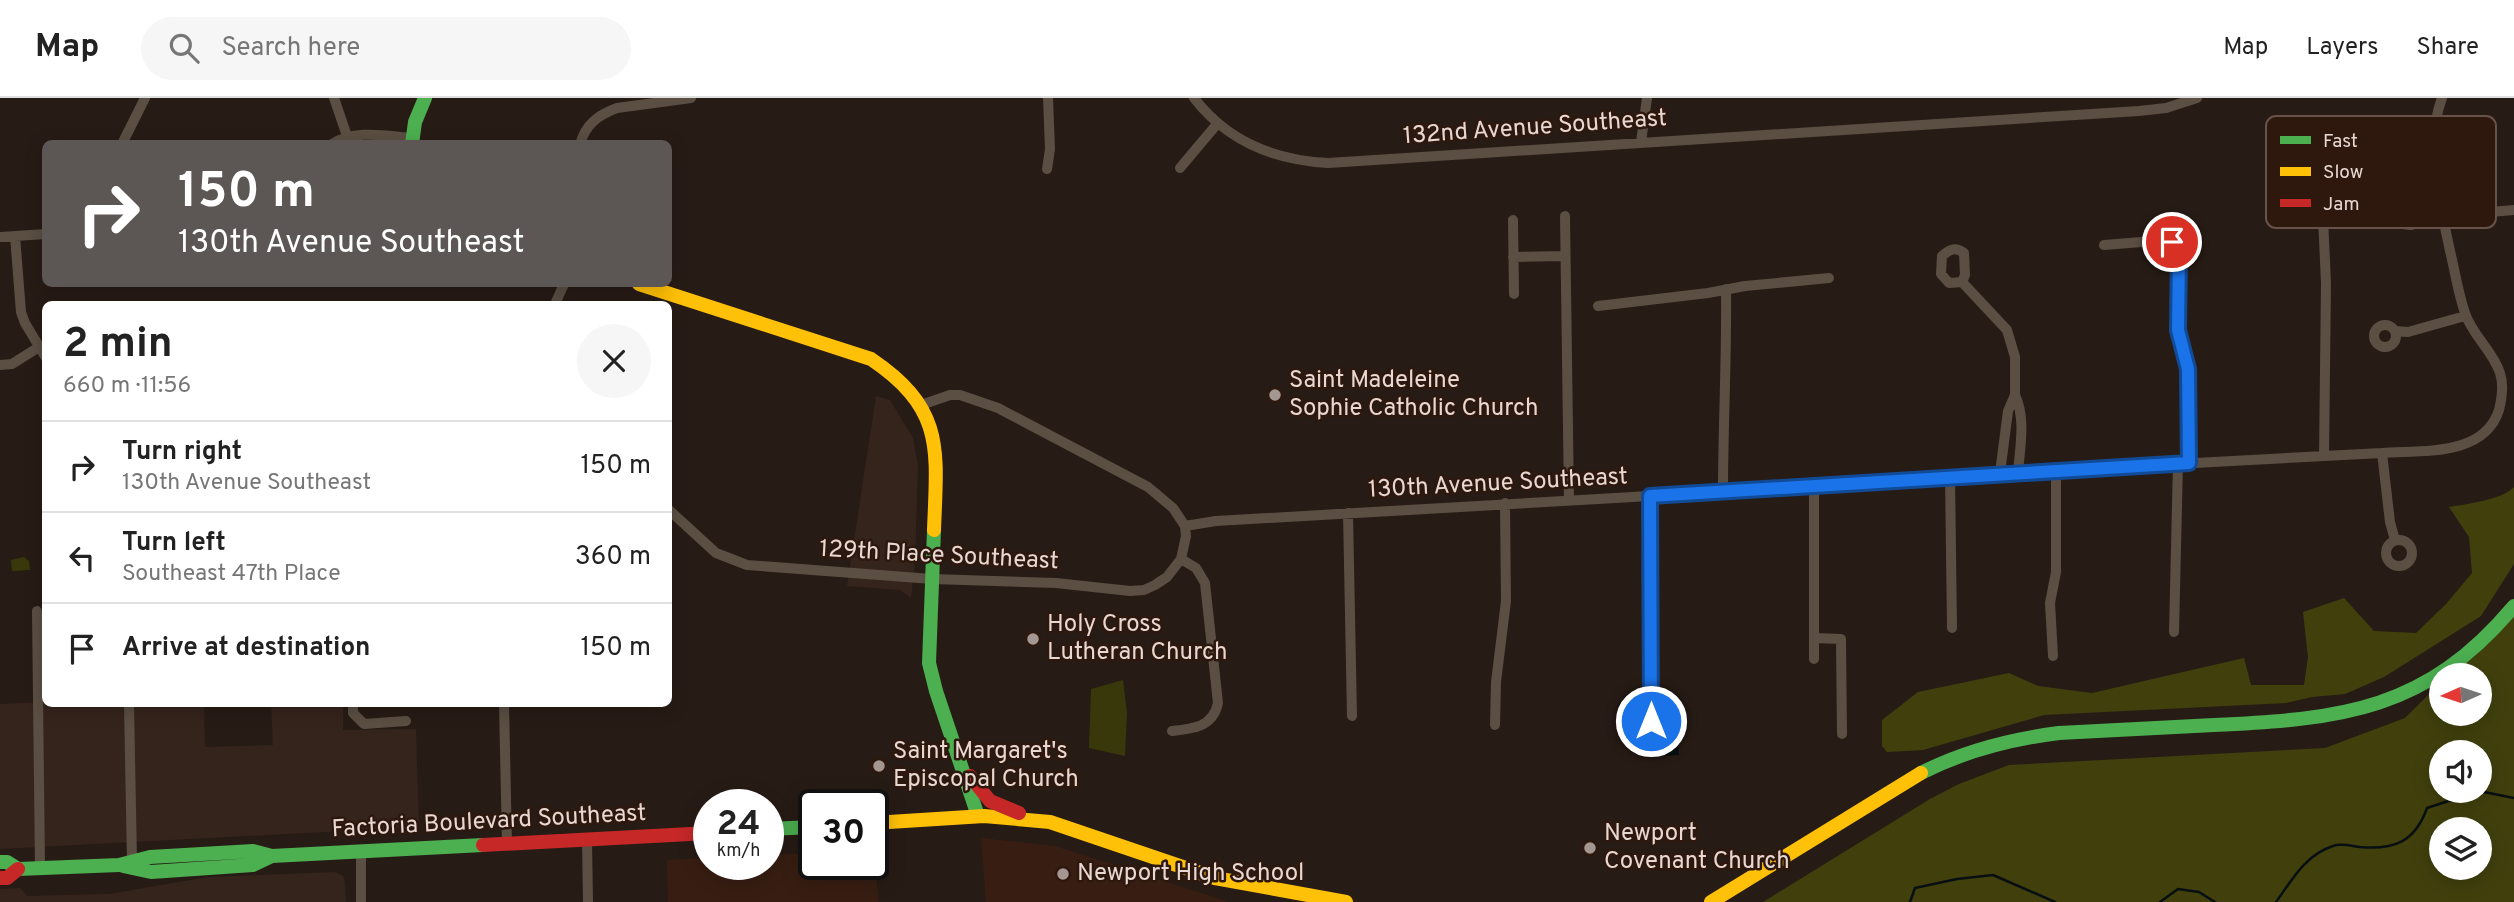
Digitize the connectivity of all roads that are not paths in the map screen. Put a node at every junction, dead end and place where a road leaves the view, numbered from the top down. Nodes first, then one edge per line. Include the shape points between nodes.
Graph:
1 (145, 98) edge
2 (334, 98) edge
3 (425, 98) edge
4 (691, 98) edge
5 (1048, 98) edge
6 (1194, 98) edge
7 (1647, 98) edge
8 (2197, 98) edge
9 (2442, 98) edge
10 (2436, 116) edge
11 (1217, 124) junction
12 (347, 136) junction
13 (124, 140) edge
14 (340, 140) edge
15 (399, 140) edge
16 (412, 140) edge
17 (581, 140) edge
18 (1641, 142) junction
19 (1180, 168) dead end
20 (1047, 169) dead end
21 (2514, 211) edge
22 (2496, 212) edge
23 (1564, 216) dead end
24 (1513, 220) dead end
25 (2324, 228) edge
26 (2446, 228) edge
27 (42, 234) edge
28 (15, 236) junction
29 (0, 237) edge
30 (2104, 244) dead end
31 (1565, 256) junction
32 (1513, 257) junction
33 (1829, 278) dead end
34 (1962, 282) dead end
35 (648, 287) edge
36 (1726, 289) junction
37 (1514, 294) dead end
38 (1598, 306) dead end
39 (2465, 316) junction
40 (2395, 331) dead end
41 (39, 347) junction
42 (42, 352) edge
43 (0, 365) edge
44 (2015, 395) junction
45 (921, 405) junction
46 (2382, 453) junction
47 (2324, 456) junction
48 (2183, 463) junction
49 (2056, 470) junction
50 (2018, 472) junction
51 (2000, 474) junction
52 (1950, 476) junction
53 (1814, 485) junction
54 (1723, 491) junction
55 (1650, 496) junction
56 (1569, 500) junction
57 (1505, 503) junction
58 (672, 513) edge
59 (1348, 513) junction
60 (1185, 526) junction
61 (2395, 540) dead end
62 (1181, 558) junction
63 (932, 579) junction
64 (2514, 606) edge
65 (37, 611) dead end
66 (1952, 628) dead end
67 (2174, 632) dead end
68 (1814, 638) junction
69 (2053, 656) dead end
70 (1814, 659) dead end
71 (129, 707) edge
72 (353, 707) edge
73 (504, 707) edge
74 (1352, 716) dead end
75 (406, 721) dead end
76 (1651, 721) dead end
77 (1495, 725) dead end
78 (1172, 731) dead end
79 (1842, 734) dead end
80 (960, 761) junction
81 (978, 816) junction
82 (1030, 818) junction
83 (889, 822) edge
84 (693, 834) edge
85 (587, 840) junction
86 (507, 844) junction
87 (361, 852) junction
88 (0, 862) edge
89 (125, 863) junction
90 (40, 868) junction
91 (18, 869) junction
92 (0, 878) edge
93 (361, 902) edge
94 (588, 902) edge
95 (1346, 902) edge
96 (1711, 902) edge

1 - 13 street
2 - 12 street
3 - 16 main road
4 - 17 street via 606,112 588,126
5 - 20 street via 1051,149
6 - 11 street, 132nd Avenue Southeast
7 - 18 street
8 - 18 street, 132nd Avenue Southeast via 2139,111
9 - 10 street
11 - 18 street, 132nd Avenue Southeast via 1262,151 1328,163
11 - 19 street
12 - 14 street
12 - 15 street
21 - 22 street
23 - 31 street
24 - 32 street
25 - 47 street
26 - 39 street
27 - 28 street
28 - 29 street
28 - 41 street via 21,312
30 - 48 street via 2167,240 2179,251 2178,330 2188,369
31 - 32 street
31 - 56 street
32 - 37 street
33 - 36 street
34 - 44 street via 2007,330 2015,356
35 - 45 main road via 871,359 896,376
36 - 38 street
36 - 54 street
39 - 40 street via 2408,332
39 - 46 street, 130th Avenue Southeast via 2500,374 2502,399 2493,424 2477,439 2447,449
41 - 42 street
41 - 43 street via 12,364
44 - 50 street via 2020,404
44 - 51 street via 2007,411
45 - 60 street via 960,395 999,408 1148,488 1173,508
45 - 63 main road via 930,425 936,466
46 - 47 street, 130th Avenue Southeast
46 - 61 street
47 - 48 street, 130th Avenue Southeast
48 - 49 street, 130th Avenue Southeast
48 - 67 street
49 - 50 street, 130th Avenue Southeast
49 - 69 street via 2056,572 2050,603
50 - 51 street, 130th Avenue Southeast
51 - 52 street, 130th Avenue Southeast
52 - 53 street, 130th Avenue Southeast
52 - 66 street
53 - 54 street, 130th Avenue Southeast
53 - 68 street
54 - 55 street, 130th Avenue Southeast
55 - 56 street, 130th Avenue Southeast
55 - 76 street
56 - 57 street, 130th Avenue Southeast
57 - 59 street, 130th Avenue Southeast
57 - 77 street via 1506,601
58 - 63 street, 129th Place Southeast via 716,553 747,565
59 - 60 street, 130th Avenue Southeast
59 - 74 street
60 - 62 street
62 - 63 street, 129th Place Southeast via 1167,577 1144,590
62 - 78 street via 1196,568 1205,583 1218,703 1216,713 1205,724
63 - 80 main road via 929,663
64 - 96 main road via 2458,663 2396,696 2340,715 2059,733 1966,754 1900,784
65 - 90 street
68 - 70 street
68 - 79 street via 1841,639
71 - 89 street
72 - 75 street via 364,724
73 - 86 street
80 - 81 main road
80 - 82 main road via 984,797
81 - 82 main road
81 - 83 main road
82 - 95 main road via 1215,878
84 - 85 main road, Factoria Boulevard Southeast
85 - 86 main road, Factoria Boulevard Southeast
85 - 94 street
86 - 87 main road, Factoria Boulevard Southeast
87 - 89 main road, Factoria Boulevard Southeast via 272,856 253,851 150,857
87 - 93 street
88 - 91 main road, Factoria Boulevard Southeast
89 - 90 main road, Factoria Boulevard Southeast
90 - 91 main road, Factoria Boulevard Southeast
91 - 92 main road, Factoria Boulevard Southeast

